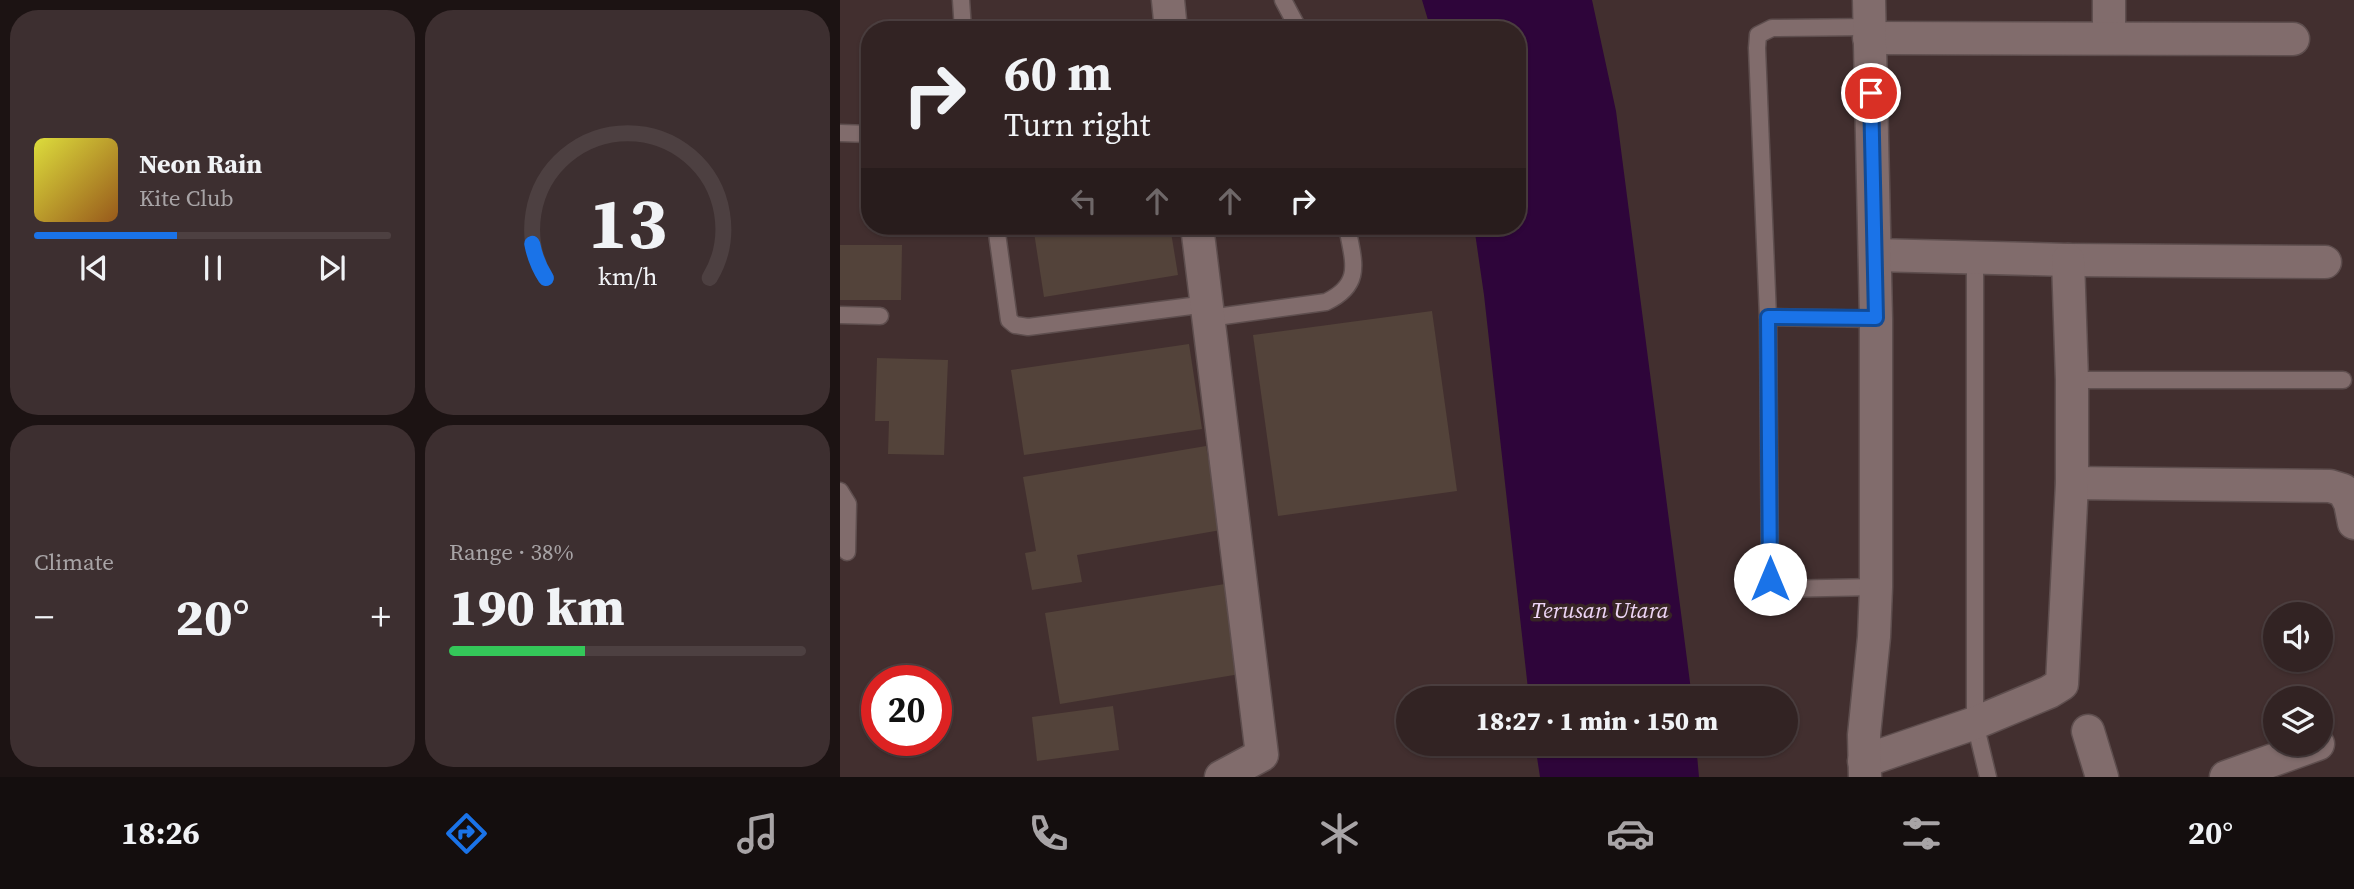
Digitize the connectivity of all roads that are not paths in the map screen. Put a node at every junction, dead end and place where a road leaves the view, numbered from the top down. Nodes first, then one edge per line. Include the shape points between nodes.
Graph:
1 (961, 0) edge
2 (1168, 0) edge
3 (1283, 0) edge
4 (2109, 0) edge
5 (962, 21) edge
6 (1170, 21) edge
7 (1294, 21) edge
8 (1869, 22) edge
9 (2109, 38) junction
10 (2293, 39) dead end
11 (840, 133) edge
12 (861, 134) edge
13 (997, 235) edge
14 (1198, 235) edge
15 (1348, 235) edge
16 (1875, 255) junction
17 (1975, 258) junction
18 (2068, 260) junction
19 (2325, 262) dead end
20 (1208, 311) junction
21 (840, 315) edge
22 (880, 316) dead end
23 (1768, 317) junction
24 (1876, 318) junction
25 (2073, 380) junction
26 (2343, 380) dead end
27 (2072, 483) junction
28 (840, 491) edge
29 (2354, 523) edge
30 (846, 552) dead end
31 (1876, 587) junction
32 (1975, 723) junction
33 (2088, 731) dead end
34 (2283, 756) edge
35 (1264, 766) edge
36 (1865, 769) edge
37 (1221, 777) edge
38 (1988, 777) edge
39 (2102, 777) edge
40 (2226, 777) edge

1 - 5 lane
2 - 6 street
3 - 7 lane
4 - 9 street
8 - 9 street
8 - 16 street
8 - 23 lane via 1772,28 1758,35
9 - 10 street
11 - 12 lane
13 - 20 lane via 1009,320 1016,325
14 - 20 street
15 - 20 lane via 1352,280 1342,294 1326,302
16 - 17 street
16 - 24 street
17 - 18 street
17 - 32 lane
18 - 19 street
18 - 25 street
20 - 35 street
21 - 22 lane
23 - 24 lane
23 - 31 lane via 1772,585 1777,589
24 - 31 street
25 - 26 lane
25 - 27 street
27 - 29 street via 2330,486 2343,491
27 - 32 street via 2062,684
28 - 30 lane via 848,504
31 - 36 street
32 - 36 street
32 - 38 lane
33 - 39 street
34 - 40 street
35 - 37 street

